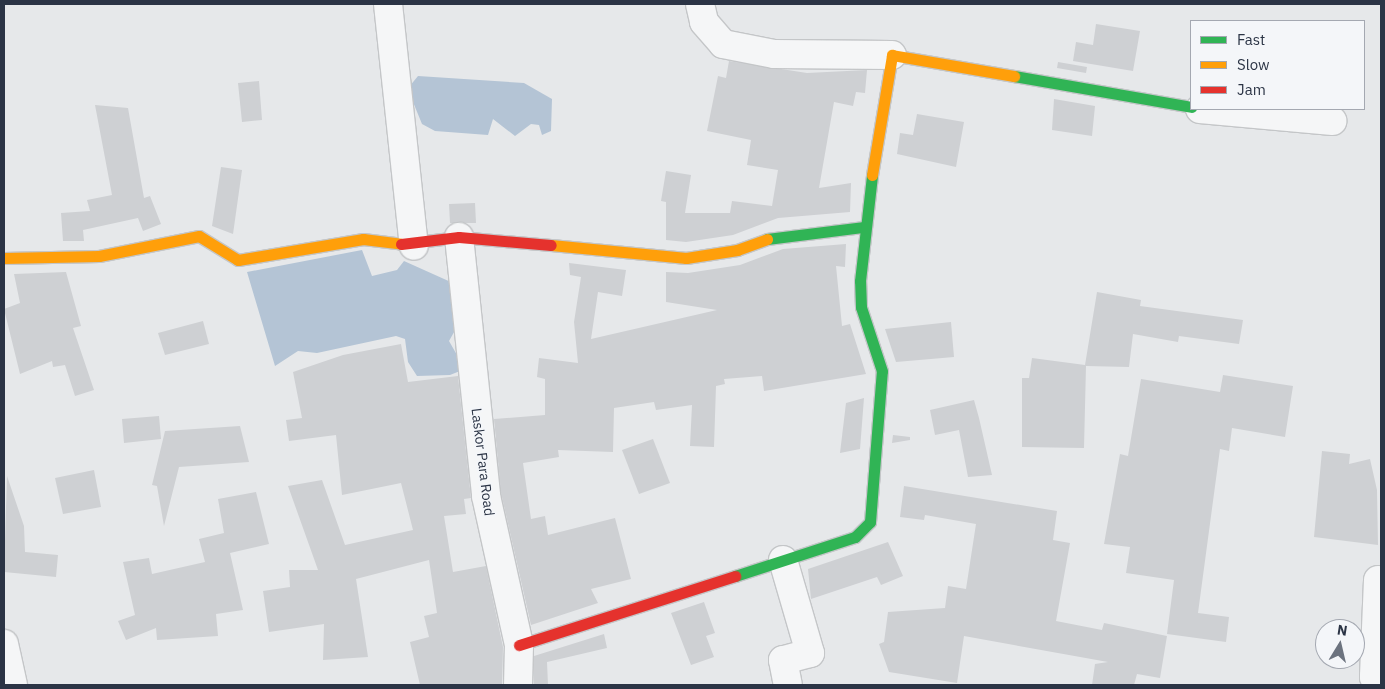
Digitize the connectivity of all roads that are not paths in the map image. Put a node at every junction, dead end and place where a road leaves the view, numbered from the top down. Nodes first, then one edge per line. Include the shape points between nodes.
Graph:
1 (388, 4) edge
2 (700, 4) edge
3 (892, 55) junction
4 (1190, 107) edge
5 (1211, 110) edge
6 (1332, 121) dead end
7 (864, 227) junction
8 (459, 237) junction
9 (414, 246) junction
10 (4, 258) edge
11 (783, 560) junction
12 (1378, 580) dead end
13 (4, 644) edge
14 (519, 645) junction
15 (1381, 683) edge
16 (13, 685) edge
17 (518, 685) edge
18 (788, 685) edge

1 - 9 street
2 - 3 street via 704,22 723,44 774,54
3 - 4 street
3 - 7 street
5 - 6 street
7 - 8 street via 780,234 737,250 686,258
7 - 11 street via 861,307 882,371 870,522 856,537
8 - 9 street
8 - 14 street, Laskor Para Road via 486,496
9 - 10 street via 364,238 238,260 199,236 99,256
11 - 14 street
11 - 18 street via 810,653 783,660
12 - 15 street via 1374,677
13 - 16 street
14 - 17 street, Laskor Para Road

